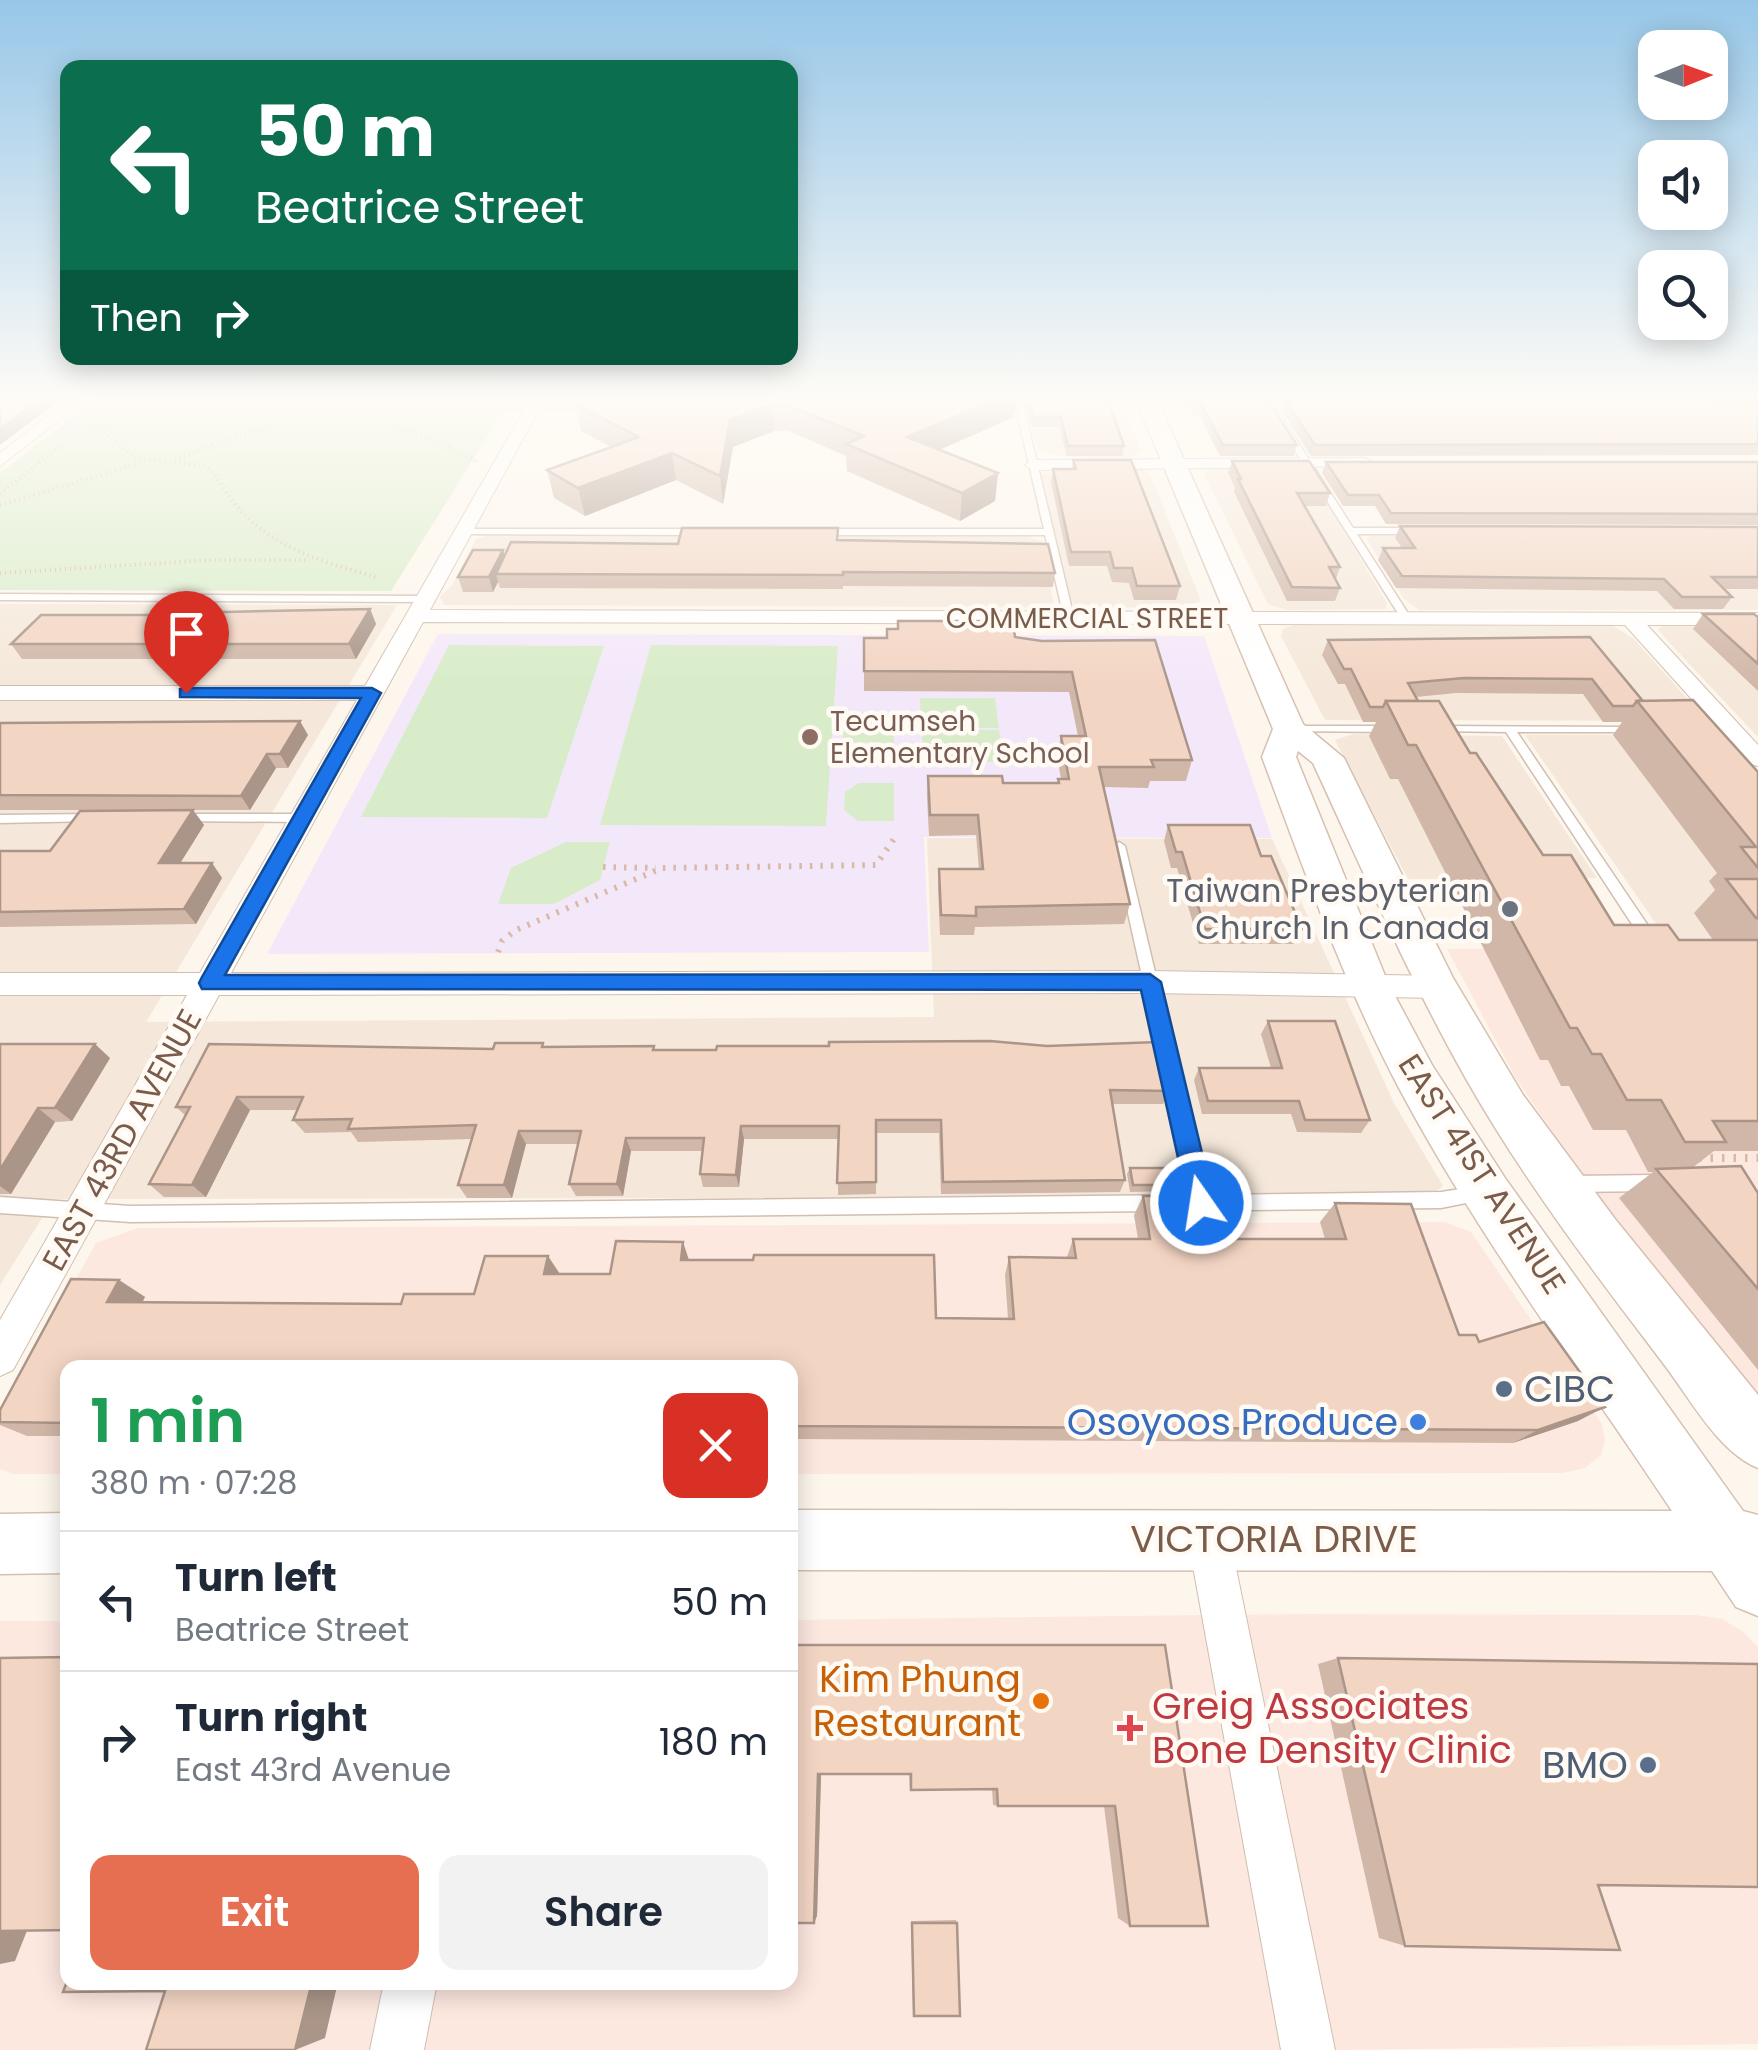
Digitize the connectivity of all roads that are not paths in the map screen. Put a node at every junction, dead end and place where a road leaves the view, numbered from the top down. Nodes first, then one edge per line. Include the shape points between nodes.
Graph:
1 (483, 496) edge
2 (1040, 496) edge
3 (1187, 496) edge
4 (1330, 496) edge
5 (1354, 531) junction
6 (463, 532) junction
7 (720, 532) edge
8 (816, 532) edge
9 (1049, 532) junction
10 (1430, 532) edge
11 (0, 597) edge
12 (421, 608) junction
13 (1069, 618) junction
14 (1241, 618) junction
15 (1406, 618) junction
16 (1631, 618) junction
17 (1758, 619) edge
18 (0, 693) edge
19 (372, 693) junction
20 (1289, 729) junction
21 (1413, 729) edge
22 (1432, 729) edge
23 (1642, 729) edge
24 (1510, 730) junction
25 (1758, 759) edge
26 (0, 818) edge
27 (114, 818) edge
28 (172, 818) edge
29 (303, 818) junction
30 (1119, 846) edge
31 (1664, 960) edge
32 (1150, 982) junction
33 (210, 983) junction
34 (1366, 983) junction
35 (0, 984) edge
36 (1438, 987) junction
37 (1668, 1183) edge
38 (1560, 1184) junction
39 (1488, 1192) junction
40 (1201, 1203) junction
41 (0, 1205) edge
42 (82, 1210) junction
43 (0, 1357) edge
44 (1758, 1440) edge
45 (1209, 1539) junction
46 (798, 1540) edge
47 (60, 1543) edge
48 (0, 1544) edge
49 (1748, 1556) edge
50 (410, 1990) edge
51 (396, 2050) edge
52 (1308, 2050) edge

1 - 6 street, EAST 43RD AVENUE
2 - 9 lane
3 - 14 main road, EAST 41ST AVENUE
4 - 5 lane
5 - 10 lane
5 - 15 lane
6 - 7 lane
6 - 12 street, EAST 43RD AVENUE
8 - 9 lane
9 - 13 lane
11 - 12 lane
12 - 13 street, COMMERCIAL STREET
12 - 19 street, EAST 43RD AVENUE
13 - 14 street, COMMERCIAL STREET
14 - 15 street, COMMERCIAL STREET
14 - 20 main road, EAST 41ST AVENUE
15 - 16 street, COMMERCIAL STREET
16 - 17 street, COMMERCIAL STREET
16 - 25 street via 1722,728
18 - 19 street
19 - 29 street, EAST 43RD AVENUE
20 - 21 lane
20 - 34 main road, EAST 41ST AVENUE via 1279,757
20 - 36 main road, EAST 41ST AVENUE via 1326,758
22 - 24 lane
23 - 24 lane
24 - 31 lane
26 - 27 lane
28 - 29 lane
29 - 33 street, EAST 43RD AVENUE
30 - 32 lane
32 - 33 street
32 - 34 street
32 - 40 lane
33 - 35 street
33 - 42 street, EAST 43RD AVENUE
34 - 36 street
34 - 39 main road, EAST 41ST AVENUE
36 - 38 main road, EAST 41ST AVENUE via 1506,1107
37 - 38 lane
38 - 44 main road, EAST 41ST AVENUE
39 - 40 lane via 1441,1200
39 - 49 main road, EAST 41ST AVENUE
40 - 42 lane
41 - 42 lane
42 - 43 street, EAST 43RD AVENUE
45 - 46 main road, VICTORIA DRIVE
45 - 49 main road, VICTORIA DRIVE
45 - 52 street
47 - 48 main road
50 - 51 street

